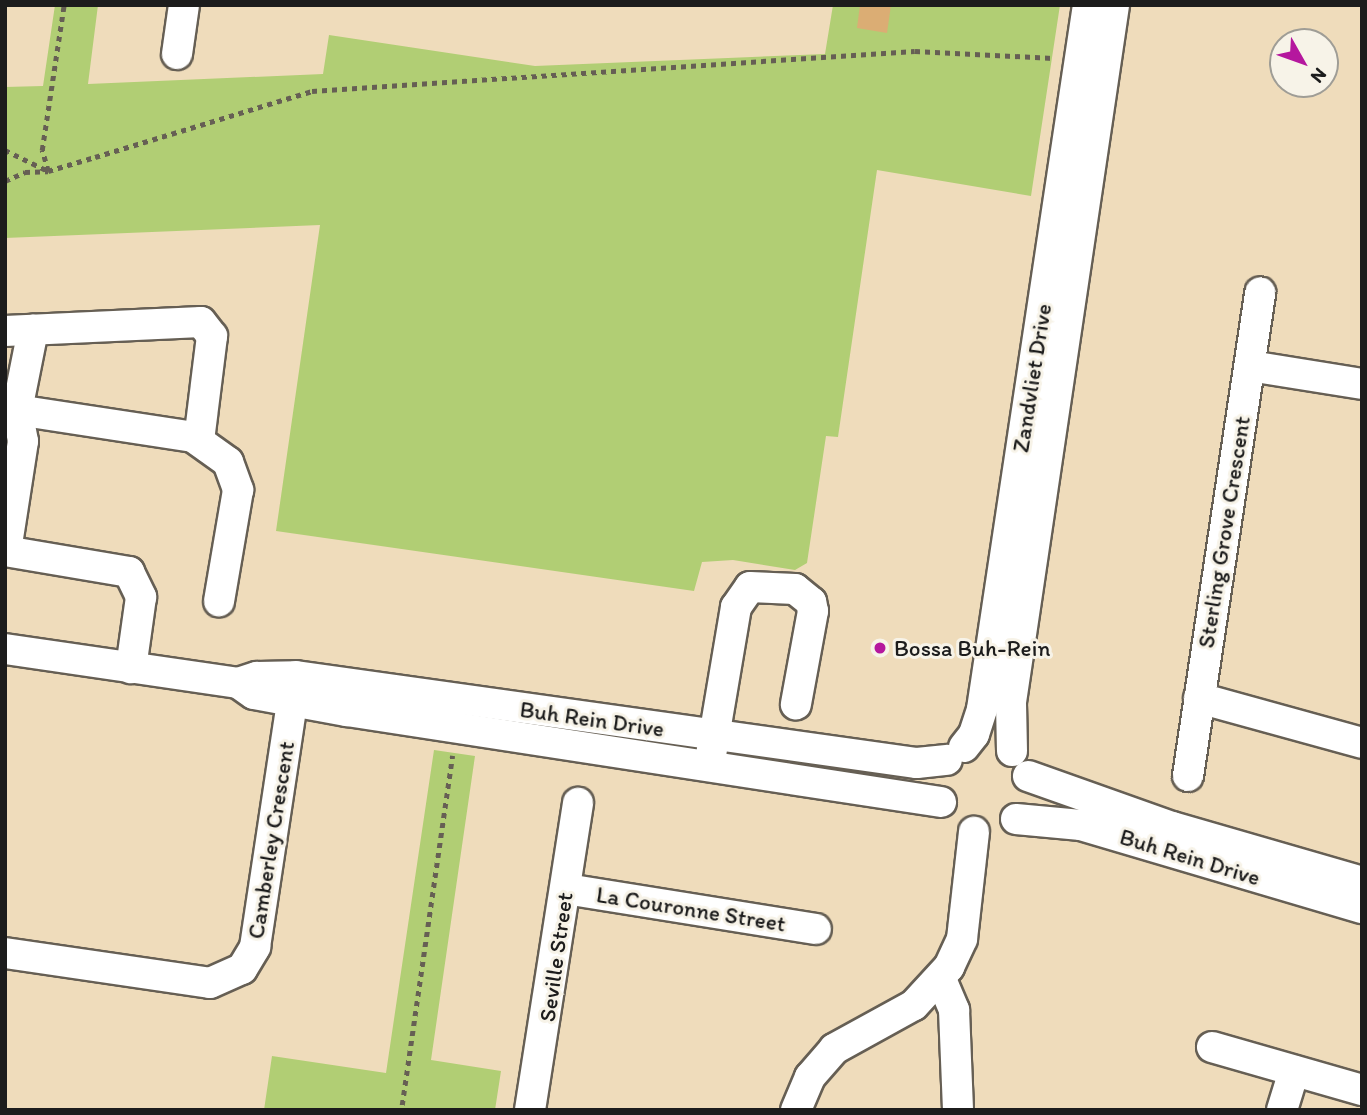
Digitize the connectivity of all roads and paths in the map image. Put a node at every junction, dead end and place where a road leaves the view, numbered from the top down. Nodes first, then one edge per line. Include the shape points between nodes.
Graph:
1 (64, 5) edge
2 (184, 5) edge
3 (1088, 5) edge
4 (1114, 5) edge
5 (177, 54) dead end
6 (1057, 58) dead end
7 (5, 150) edge
8 (48, 171) junction
9 (5, 181) edge
10 (1260, 292) dead end
11 (19, 330) edge
12 (1250, 366) junction
13 (1362, 384) edge
14 (11, 415) edge
15 (199, 440) junction
16 (6, 551) edge
17 (219, 601) dead end
18 (5, 649) edge
19 (131, 668) junction
20 (294, 689) junction
21 (1199, 698) junction
22 (796, 704) dead end
23 (500, 720) junction
24 (457, 728) junction
25 (715, 736) junction
26 (1362, 743) edge
27 (955, 753) junction
28 (1020, 764) junction
29 (709, 765) junction
30 (1188, 776) dead end
31 (940, 802) junction
32 (578, 803) dead end
33 (1016, 819) junction
34 (974, 832) junction
35 (1362, 882) edge
36 (566, 889) junction
37 (1362, 908) edge
38 (816, 929) dead end
39 (5, 953) edge
40 (941, 979) junction
41 (1212, 1047) dead end
42 (1294, 1071) junction
43 (1362, 1090) edge
44 (402, 1105) dead end
45 (530, 1110) edge
46 (796, 1110) edge
47 (958, 1110) edge
48 (1282, 1110) edge

1 - 8 path via 42,150
2 - 5 street
3 - 27 street, Zandvliet Drive via 982,709 974,734
4 - 28 street, Zandvliet Drive via 1011,702
6 - 8 path via 915,51 345,87 275,99
7 - 8 path via 26,156
8 - 9 path via 24,172
10 - 12 street, Sterling Grove Crescent
11 - 14 street
11 - 15 street via 195,321 206,326 212,336
12 - 13 street
12 - 21 street, Sterling Grove Crescent
14 - 15 street
14 - 16 street via 23,441
15 - 17 street via 228,462 237,478
16 - 19 street via 130,572 141,597
18 - 19 street, Buh Rein Drive
19 - 20 street, Buh Rein Drive via 238,683 254,694
20 - 23 street, Buh Rein Drive
20 - 24 street, Buh Rein Drive
20 - 39 street, Camberley Crescent via 255,947 242,969 210,983
21 - 26 street
21 - 30 street, Sterling Grove Crescent
22 - 25 street via 811,602 795,589 750,587 736,607
23 - 24 street, Buh Rein Drive
23 - 25 street, Buh Rein Drive
23 - 29 street, Buh Rein Drive
24 - 44 path
25 - 27 street, Buh Rein Drive via 917,763
25 - 29 street
27 - 28 street via 985,742
27 - 31 street via 940,773
28 - 33 street via 1027,799
28 - 35 street, Buh Rein Drive via 1172,827
29 - 31 street, Buh Rein Drive
31 - 34 street via 948,816
32 - 36 street, Seville Street
33 - 34 street via 1003,828
33 - 37 street, Buh Rein Drive via 1081,825
34 - 40 street via 962,939
36 - 38 street, La Couronne Street
36 - 45 street, Seville Street
40 - 46 street via 914,1005 834,1049 810,1077
40 - 47 street via 954,1010
41 - 42 street
42 - 43 street
42 - 48 street

